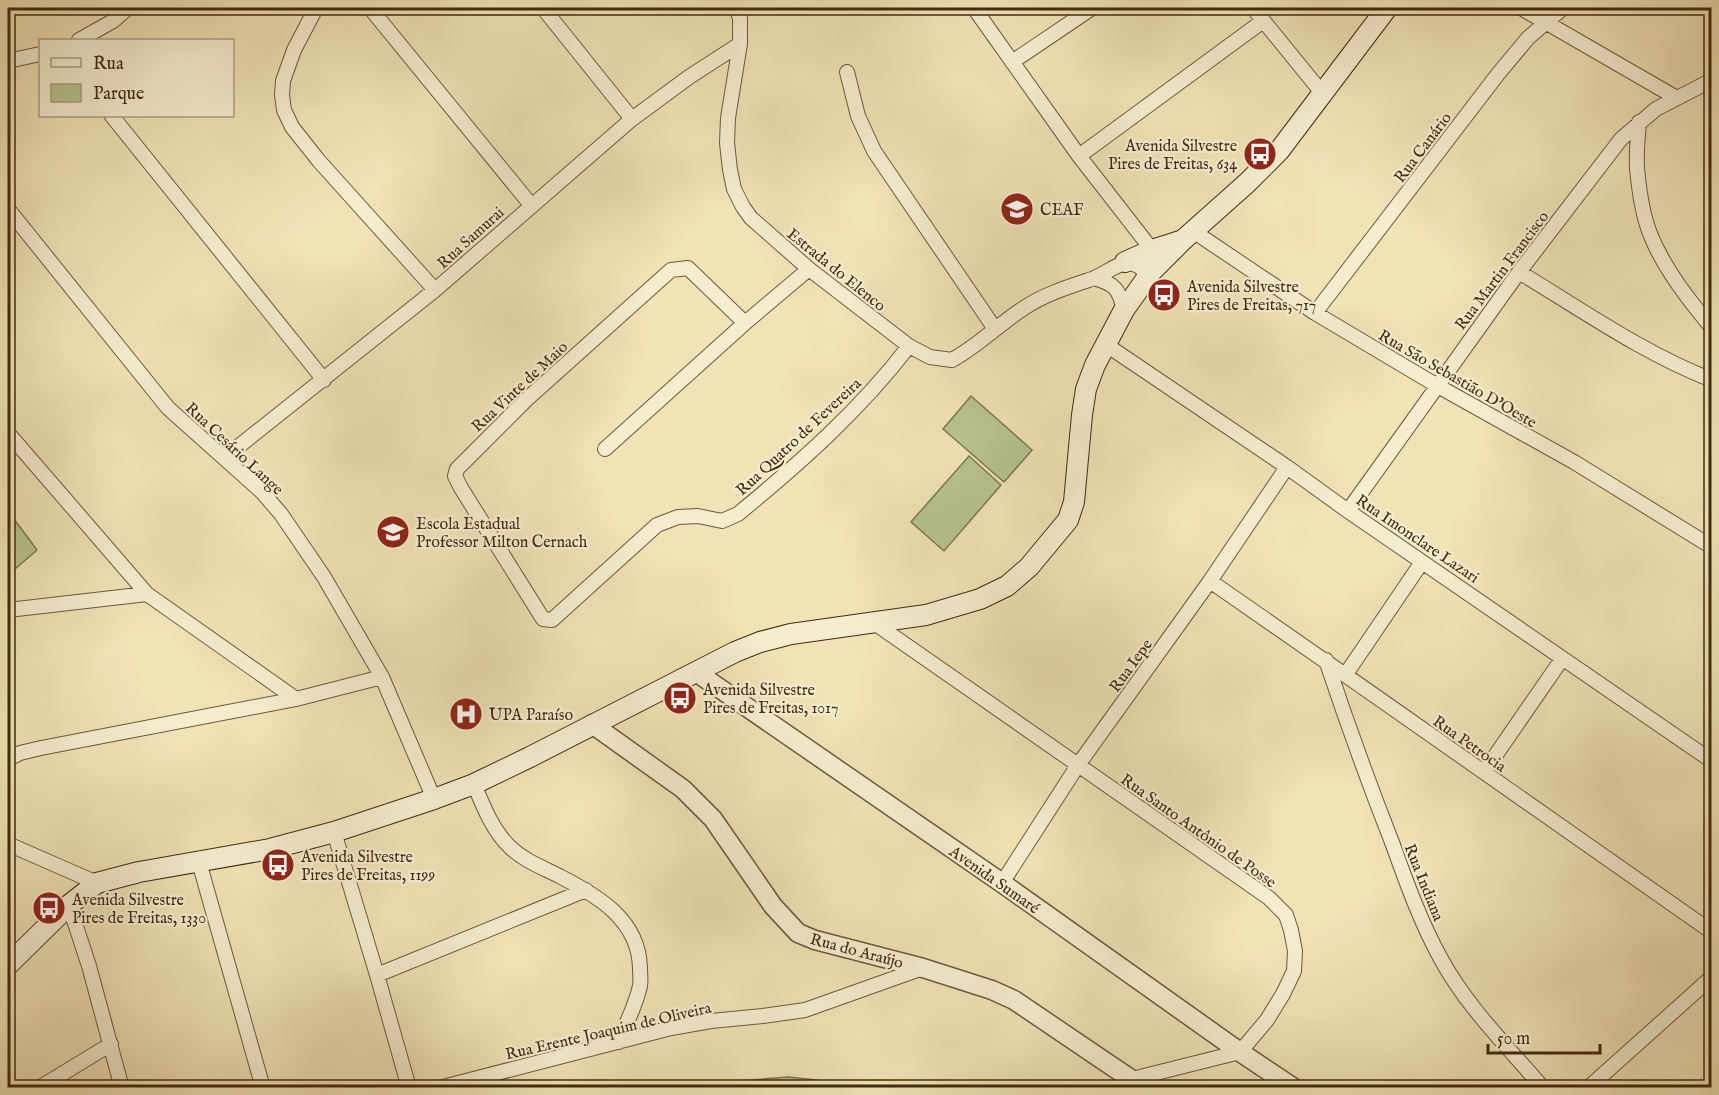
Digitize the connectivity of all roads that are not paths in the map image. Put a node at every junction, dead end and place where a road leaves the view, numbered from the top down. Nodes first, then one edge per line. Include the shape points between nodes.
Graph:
1 (128, 8) edge
2 (316, 8) edge
3 (370, 8) edge
4 (543, 8) edge
5 (737, 8) edge
6 (974, 8) edge
7 (1092, 8) edge
8 (1253, 8) edge
9 (1388, 8) edge
10 (1521, 8) edge
11 (1563, 8) edge
12 (1263, 21) junction
13 (1546, 21) junction
14 (81, 39) edge
15 (740, 44) junction
16 (39, 54) edge
17 (8, 61) edge
18 (1012, 62) junction
19 (846, 72) dead end
20 (1712, 80) edge
21 (1323, 94) junction
22 (1675, 97) junction
23 (113, 117) edge
24 (632, 119) junction
25 (1639, 122) junction
26 (1079, 156) junction
27 (531, 205) junction
28 (8, 209) edge
29 (1188, 235) junction
30 (1125, 262) joint
31 (1154, 262) junction
32 (809, 270) junction
33 (1520, 272) junction
34 (1094, 278) junction
35 (435, 290) junction
36 (1124, 310) junction
37 (1315, 313) junction
38 (745, 323) junction
39 (1712, 328) edge
40 (995, 329) junction
41 (1105, 344) junction
42 (909, 346) junction
43 (324, 380) junction
44 (1712, 380) edge
45 (1436, 386) junction
46 (8, 433) edge
47 (605, 449) dead end
48 (224, 458) junction
49 (1287, 466) junction
50 (1348, 511) junction
51 (1712, 547) edge
52 (1422, 561) junction
53 (1210, 581) junction
54 (147, 594) junction
55 (8, 610) edge
56 (552, 620) joint
57 (873, 622) junction
58 (1562, 659) junction
59 (1326, 660) junction
60 (696, 672) junction
61 (1346, 674) junction
62 (382, 677) junction
63 (296, 699) junction
64 (592, 724) junction
65 (8, 759) edge
66 (1712, 761) edge
67 (1078, 765) junction
68 (1484, 772) junction
69 (474, 784) junction
70 (434, 799) junction
71 (334, 832) junction
72 (8, 844) edge
73 (199, 862) junction
74 (97, 883) junction
75 (1002, 883) junction
76 (586, 890) junction
77 (69, 905) junction
78 (1712, 932) edge
79 (8, 965) edge
80 (923, 968) junction
81 (377, 975) junction
82 (1712, 977) edge
83 (619, 1041) junction
84 (111, 1044) junction
85 (1240, 1052) junction
86 (1138, 1083) edge
87 (39, 1088) edge
88 (122, 1088) edge
89 (263, 1088) edge
90 (409, 1088) edge
91 (439, 1088) edge
92 (1294, 1088) edge
93 (1543, 1088) edge
94 (1588, 1088) edge

1 - 14 street
2 - 35 street via 283,81 282,95 292,127
3 - 27 street
4 - 24 street
5 - 15 street, Estrada do Elenco
6 - 18 street
7 - 18 street
8 - 12 street
9 - 21 main road
10 - 13 street
11 - 13 street, Rua Canário
12 - 21 street
12 - 26 street
13 - 22 street
13 - 37 street, Rua Canário via 1498,74
15 - 24 street, Rua Samurai
15 - 32 street, Estrada do Elenco via 728,118 727,143 734,189 751,218
16 - 17 street
18 - 26 street
19 - 40 street via 858,116 874,151
20 - 22 street, Rua Martin Francisco
21 - 29 main road via 1279,151
22 - 25 street, Rua Martin Francisco
23 - 43 street
24 - 27 street, Rua Samurai
25 - 33 street, Rua Martin Francisco via 1593,175
25 - 39 street via 1637,166 1650,235 1689,300
26 - 31 street
27 - 35 street, Rua Samurai
28 - 48 street, Rua Cesário Lange via 168,408
29 - 31 main road
29 - 37 street, Rua São Sebastião D'Oeste
30 - 31 main road
30 - 34 street, Estrada do Elenco
31 - 36 main road
32 - 38 street
32 - 42 street, Estrada do Elenco
33 - 44 street via 1635,343
33 - 45 street, Rua Martin Francisco
34 - 36 street via 1115,287
34 - 40 street, Estrada do Elenco via 1047,295
35 - 43 street, Rua Samurai
36 - 41 main road
37 - 45 street, Rua São Sebastião D'Oeste
38 - 47 street
38 - 56 street, Rua Vinte de Maio via 688,268 671,270 527,399 458,469 455,476 461,488 540,615
40 - 42 street, Estrada do Elenco via 952,360 930,357
41 - 49 street, Rua Imonclare Lazari
41 - 57 main road via 1086,389 1074,502 1068,520 1047,549 1007,586 980,598 927,615
42 - 56 street, Rua Quatro de Fevereira via 883,380 834,430 738,514 723,521 678,517 657,525
43 - 48 street, Rua Samurai
45 - 50 street, Rua Martin Francisco
45 - 51 street, Rua São Sebastião D'Oeste via 1574,462
46 - 54 street
48 - 62 street, Rua Cesário Lange via 281,514
49 - 50 street, Rua Imonclare Lazari
49 - 53 street, Rua Iepe
50 - 52 street, Rua Imonclare Lazari
52 - 58 street, Rua Imonclare Lazari
52 - 61 street
53 - 59 street, Rua Petrocia
53 - 67 street, Rua Iepe
54 - 55 street
54 - 63 street
57 - 60 main road via 760,642
57 - 67 street, Rua Santo Antônio de Posse
58 - 66 street, Rua Imonclare Lazari
58 - 68 street
59 - 61 street, Rua Petrocia
59 - 93 street, Rua Indiana via 1400,865 1441,959 1472,1004
60 - 64 main road
60 - 75 street, Avenida Sumaré
61 - 68 street, Rua Petrocia
62 - 63 street
62 - 70 street, Rua Cesário Lange
63 - 65 street via 41,748
64 - 69 main road
64 - 80 street, Rua do Araújo via 683,789 713,819 773,906 798,933
67 - 75 street, Rua Iepe
67 - 85 street, Rua Santo Antônio de Posse via 1269,898 1286,915 1295,951 1294,970 1267,1020
68 - 78 street, Rua Petrocia
69 - 70 main road
69 - 76 street via 511,849
70 - 71 main road
71 - 73 main road
71 - 81 street
72 - 74 street
73 - 74 main road
73 - 89 street
74 - 77 main road
75 - 85 street, Avenida Sumaré
76 - 81 street
76 - 83 street via 621,917 640,960 640,984
77 - 79 main road
77 - 84 street
80 - 83 street, Rua Erente Joaquim de Oliveira via 805,1010 711,1021
80 - 86 street, Rua do Araújo via 1014,1000
81 - 90 street
82 - 94 street
83 - 91 street, Rua Erente Joaquim de Oliveira
84 - 87 street
84 - 88 street
85 - 86 street
85 - 92 street, Avenida Sumaré

